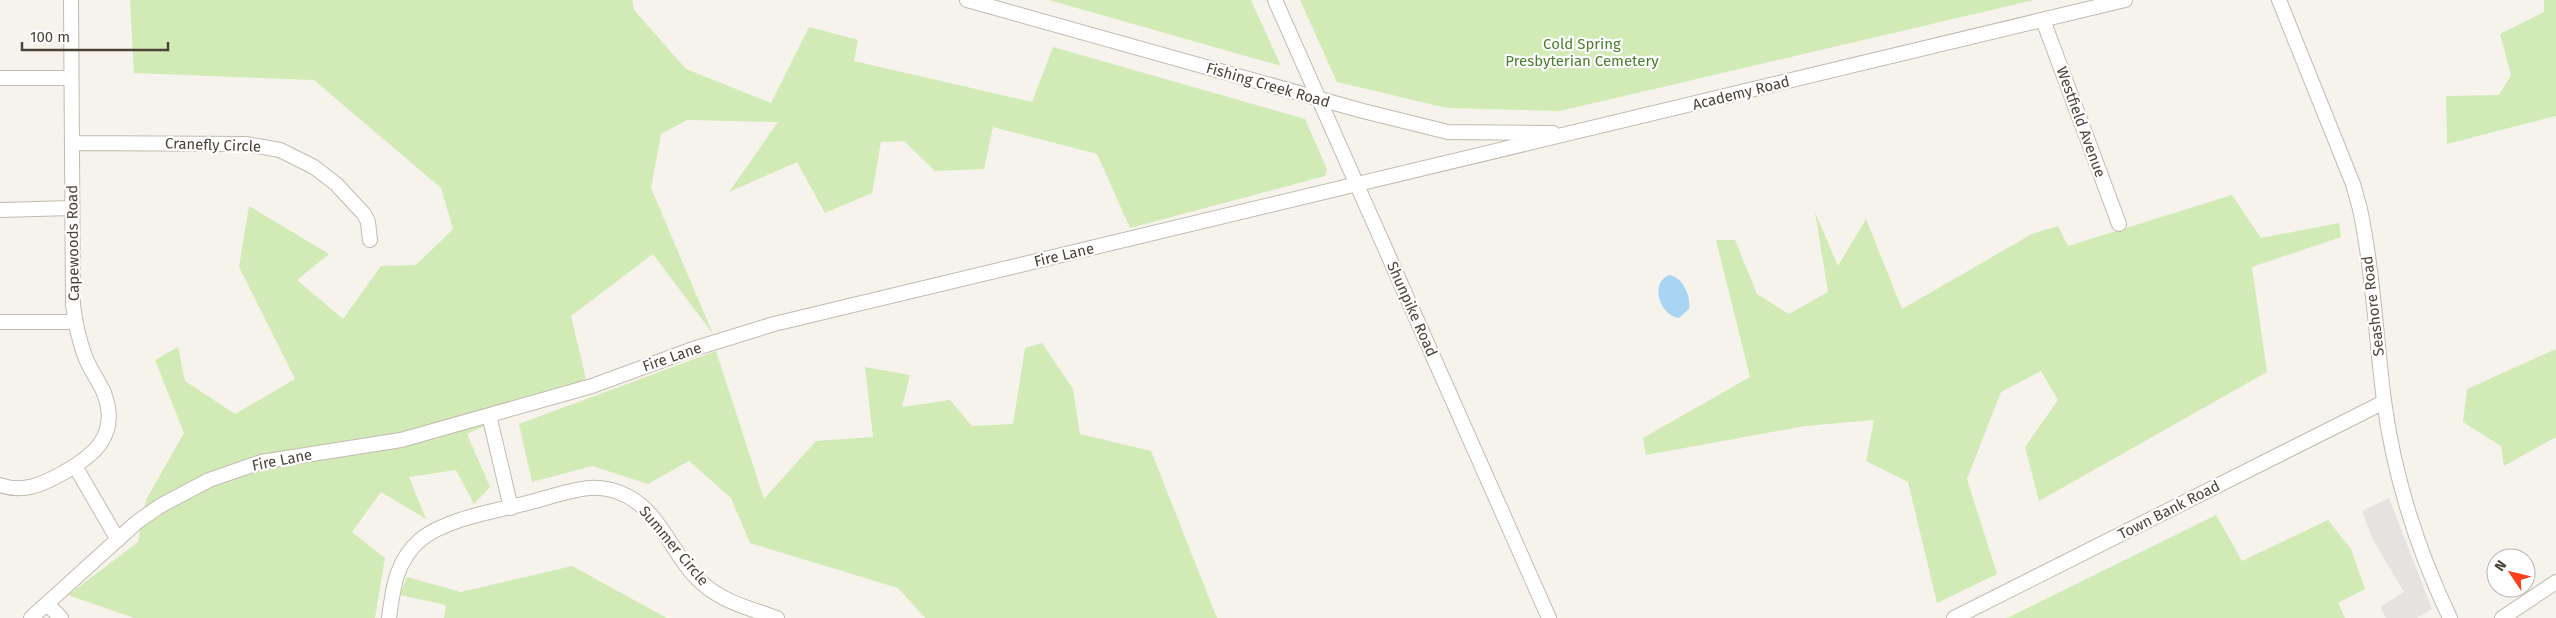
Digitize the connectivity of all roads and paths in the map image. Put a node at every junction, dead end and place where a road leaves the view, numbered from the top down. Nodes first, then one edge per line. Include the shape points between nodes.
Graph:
1 (71, 0) edge
2 (968, 0) edge
3 (1275, 0) edge
4 (2124, 0) edge
5 (2279, 0) edge
6 (2042, 20) junction
7 (0, 78) edge
8 (71, 78) junction
9 (1321, 100) junction
10 (1574, 133) junction
11 (72, 144) junction
12 (1358, 185) junction
13 (72, 208) junction
14 (0, 210) edge
15 (2119, 224) dead end
16 (370, 240) dead end
17 (0, 322) edge
18 (75, 322) junction
19 (2384, 402) junction
20 (489, 415) junction
21 (75, 466) junction
22 (0, 485) edge
23 (511, 508) junction
24 (118, 540) junction
25 (2556, 582) edge
26 (47, 604) junction
27 (31, 618) edge
28 (62, 618) edge
29 (389, 618) edge
30 (777, 618) edge
31 (1549, 618) edge
32 (1954, 618) edge
33 (2450, 618) edge
34 (2502, 618) edge

1 - 8 street, Capewoods Road
2 - 9 street, Fishing Creek Road
3 - 9 street, Shunpike Road
4 - 6 street, Academy Road
5 - 19 street, Seashore Road via 2353,184 2360,209
6 - 10 street, Academy Road
6 - 15 street, Westfield Avenue
7 - 8 street
8 - 11 street, Capewoods Road
9 - 10 street, Fishing Creek Road via 1448,132
9 - 12 street, Shunpike Road
10 - 12 street, Academy Road
11 - 13 street, Capewoods Road
11 - 16 street, Cranefly Circle via 246,144 280,150 314,167 336,184 364,214
12 - 20 street, Fire Lane via 774,324 592,386
12 - 31 street, Shunpike Road
13 - 14 street
13 - 18 street, Capewoods Road
17 - 18 street
18 - 21 street, Capewoods Road via 86,360 103,391 108,414 98,448
19 - 32 street, Town Bank Road
19 - 33 street, Seashore Road via 2406,499 2433,581
20 - 23 street
20 - 24 street, Fire Lane via 401,440 261,462 235,470 176,496 137,522
21 - 22 street, Capewoods Road via 41,485 17,489
21 - 24 street
23 - 29 street, Summer Circle via 446,525 421,539 403,559 397,572
23 - 30 street, Summer Circle via 578,490 597,488 617,492 650,514 701,582 727,600
24 - 26 street, Fire Lane
25 - 34 street
26 - 27 street, Fire Lane
26 - 28 street

